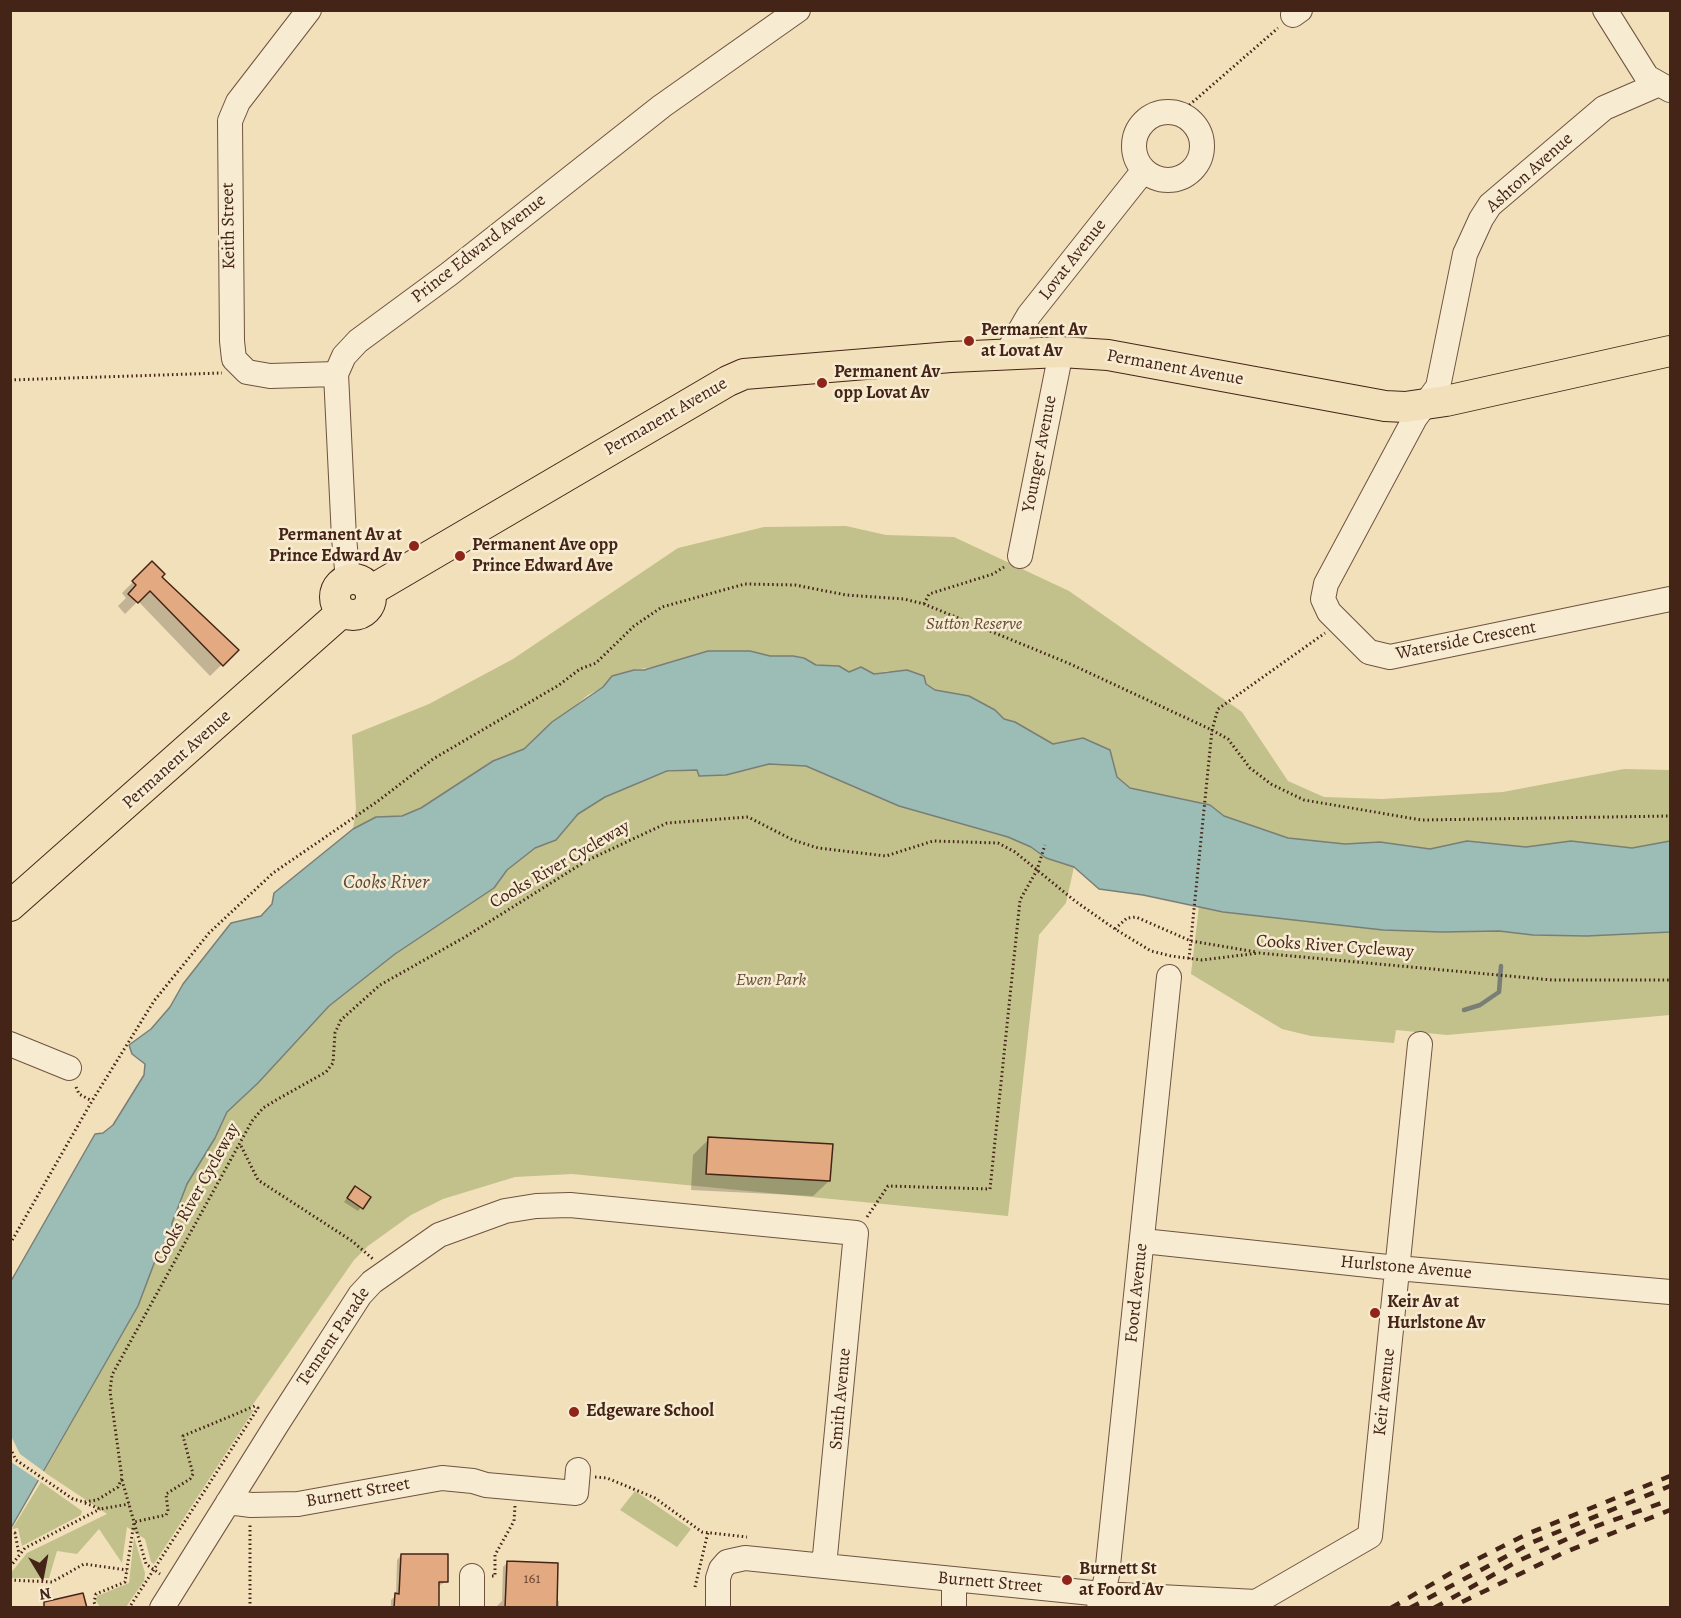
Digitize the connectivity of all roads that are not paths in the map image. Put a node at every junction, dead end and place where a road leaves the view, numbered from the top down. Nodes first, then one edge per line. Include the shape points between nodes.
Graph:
1 (309, 10) edge
2 (798, 10) edge
3 (1605, 10) edge
4 (1664, 87) edge
5 (1144, 170) junction
6 (1671, 351) edge
7 (1061, 352) junction
8 (1007, 353) junction
9 (336, 374) junction
10 (1424, 406) junction
11 (1020, 556) road end
12 (359, 585) junction
13 (1671, 599) edge
14 (10, 906) edge
15 (1169, 977) dead end
16 (10, 1044) edge
17 (1420, 1044) dead end
18 (69, 1068) dead end
19 (856, 1233) joint
20 (1143, 1241) junction
21 (1397, 1268) junction
22 (1671, 1292) edge
23 (578, 1473) road end
24 (228, 1502) junction
25 (824, 1566) junction
26 (472, 1576) dead end
27 (954, 1580) junction
28 (1100, 1601) edge
29 (1256, 1602) joint
30 (162, 1608) edge
31 (472, 1608) edge
32 (718, 1608) edge
33 (954, 1608) edge

1 - 9 street, Keith Street via 238,102 230,121 232,341 234,359 247,372 270,376
2 - 9 street, Prince Edward Avenue via 662,106 358,341 344,356
3 - 4 street via 1647,77
4 - 10 street, Ashton Avenue via 1604,108 1491,205 1473,232 1465,254 1438,387
5 - 5 street via 1134,150 1139,128 1156,114 1179,114 1190,120 1202,140 1197,164 1178,178 1166,180
5 - 8 street, Lovat Avenue via 1029,315
6 - 10 main road, Permanent Avenue
7 - 8 main road, Permanent Avenue
7 - 10 main road, Permanent Avenue via 1143,361 1385,406
7 - 11 street, Younger Avenue
8 - 12 main road, Permanent Avenue via 744,374
9 - 12 street via 344,538
10 - 13 street, Waterside Crescent via 1326,584 1323,599 1329,612 1368,652 1390,657
12 - 14 main road, Permanent Avenue via 371,601 362,613 342,612
15 - 20 street, Foord Avenue
16 - 18 street
17 - 21 street, Keir Avenue
19 - 24 street, Tennent Parade via 581,1206 505,1211 447,1231 387,1271 360,1295
19 - 25 street, Smith Avenue
20 - 21 street, Hurlstone Avenue
20 - 28 street, Foord Avenue via 1107,1575
21 - 22 street, Hurlstone Avenue
21 - 29 street, Keir Avenue via 1370,1536
23 - 24 street, Burnett Street via 576,1493 442,1478 298,1504
24 - 30 street, Tennent Parade
25 - 27 street, Burnett Street
25 - 32 street, Burnett Street via 745,1558 727,1562 718,1578
26 - 31 street
27 - 28 street, Burnett Street
27 - 33 street
28 - 29 street, Burnett Street

